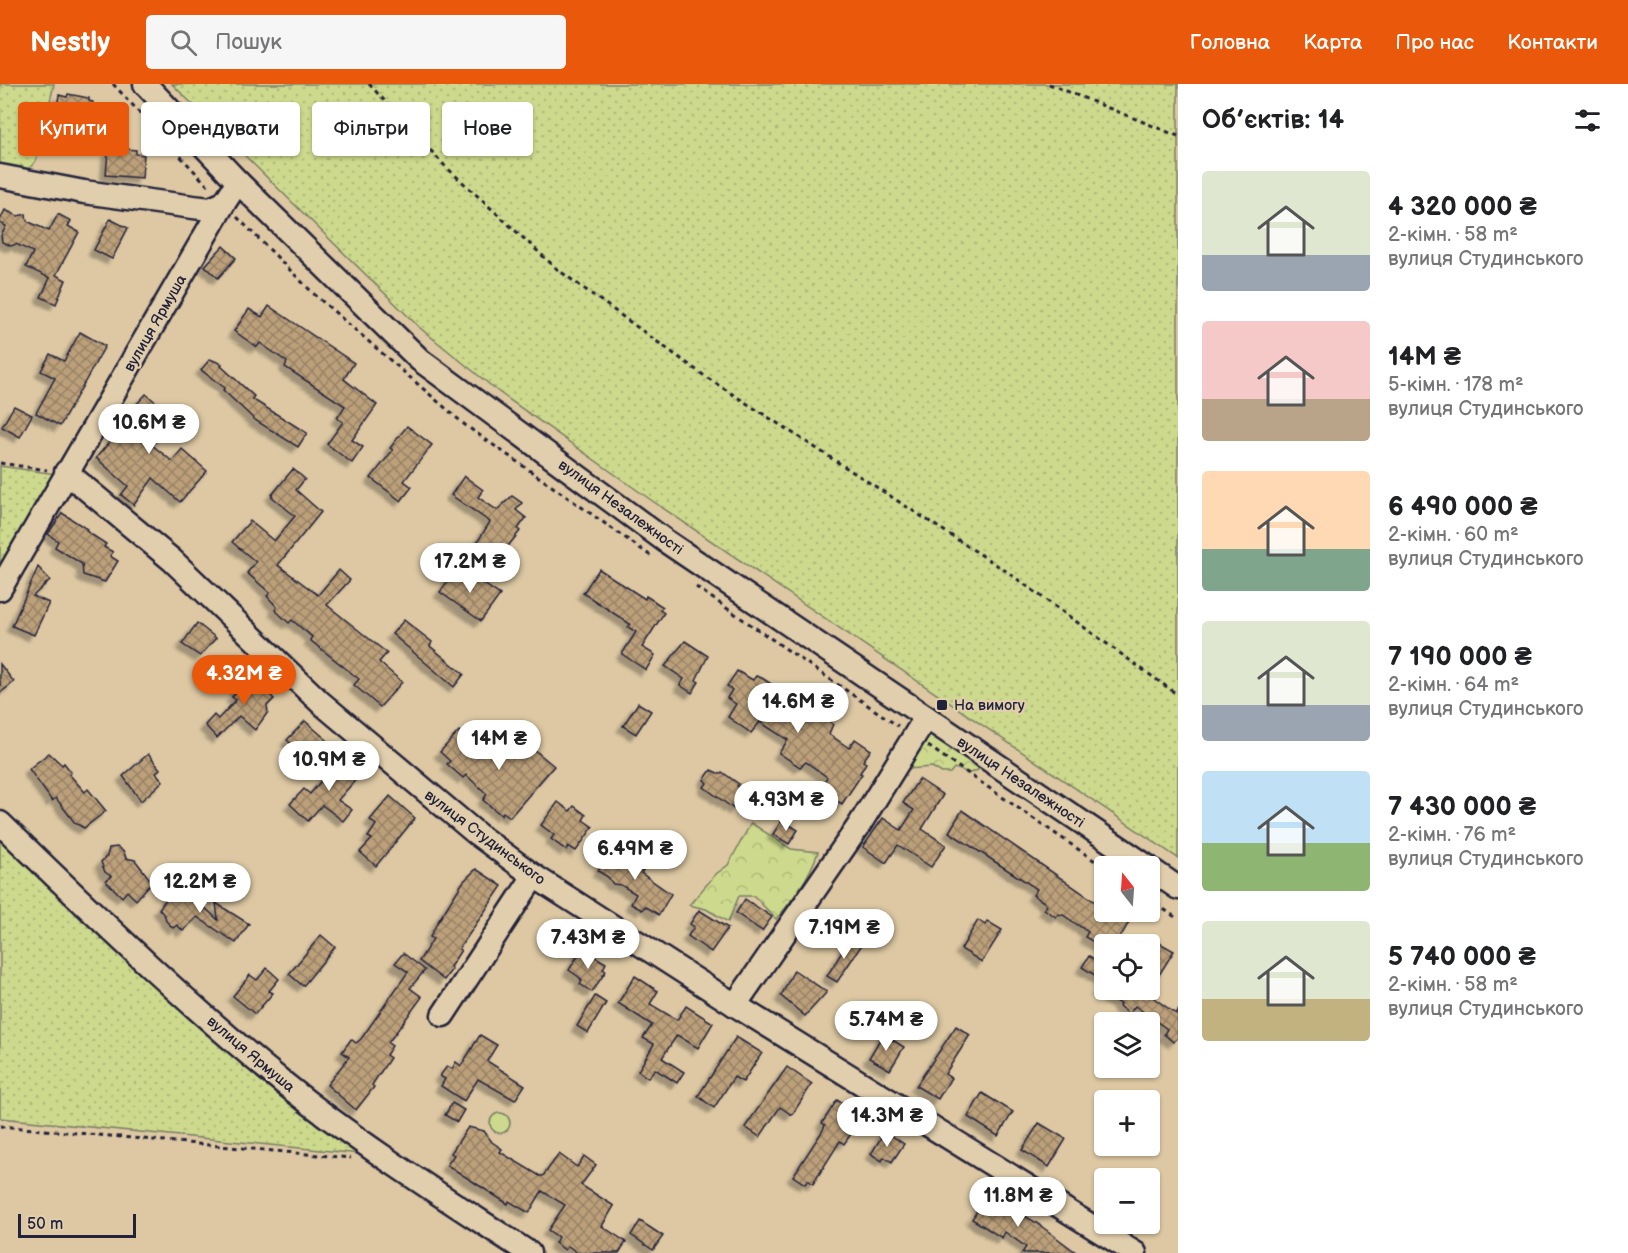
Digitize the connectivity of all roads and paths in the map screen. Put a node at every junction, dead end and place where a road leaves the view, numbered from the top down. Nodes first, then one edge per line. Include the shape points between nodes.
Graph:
1 (113, 84) edge
2 (145, 84) edge
3 (369, 84) edge
4 (1048, 84) edge
5 (1178, 136) edge
6 (0, 176) edge
7 (238, 182) junction
8 (224, 203) junction
9 (0, 463) edge
10 (66, 472) junction
11 (0, 589) edge
12 (1178, 695) edge
13 (926, 717) junction
14 (0, 823) edge
15 (1132, 856) edge
16 (1160, 875) edge
17 (534, 876) junction
18 (1178, 888) edge
19 (1160, 907) edge
20 (1178, 919) edge
21 (735, 1005) junction
22 (443, 1015) dead end
23 (0, 1125) edge
24 (356, 1159) dead end
25 (529, 1253) edge
26 (1135, 1253) edge

1 - 8 path
2 - 7 street, вулиця Незалежності
3 - 12 path via 445,166 556,269 706,377 1006,571
4 - 5 path
6 - 8 street via 193,207 210,209
7 - 8 street, вулиця Ярмуша
7 - 13 street, вулиця Незалежності via 420,360 667,542
8 - 10 street, вулиця Ярмуша
9 - 10 path
10 - 11 street, вулиця Ярмуша
10 - 17 street, вулиця Студинського via 172,560 398,770
13 - 15 street, вулиця Незалежності
13 - 21 street via 858,828
14 - 25 street, вулиця Ярмуша via 137,955 286,1085 391,1162
16 - 18 street, вулиця Незалежності
17 - 21 street, вулиця Студинського
17 - 22 street
19 - 20 path
21 - 26 street, вулиця Студинського
23 - 24 path

